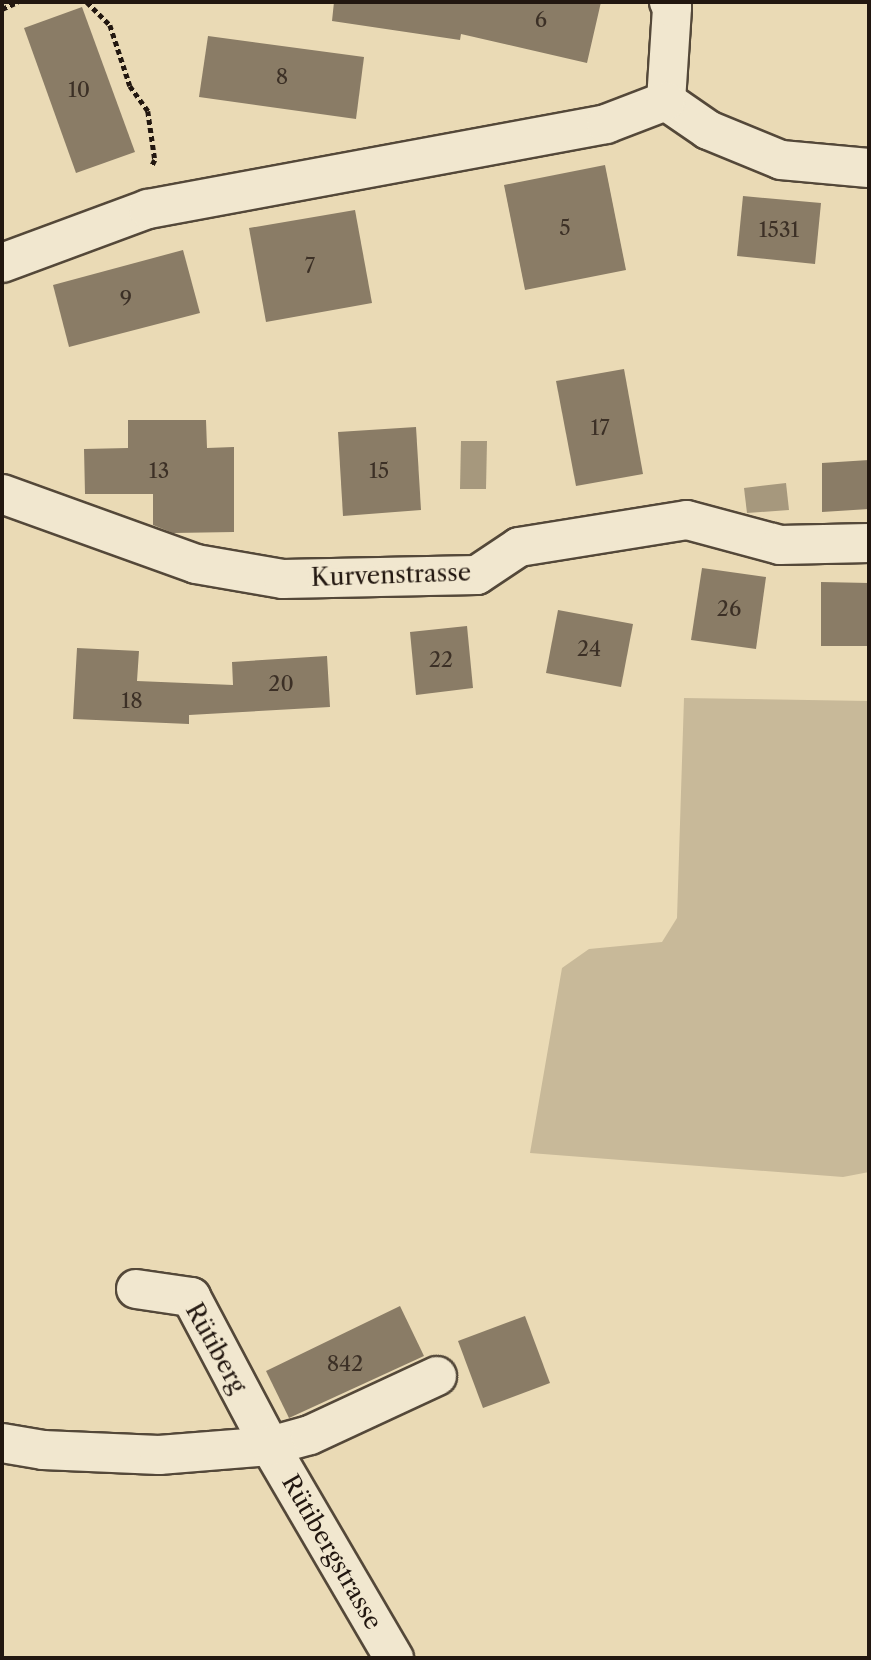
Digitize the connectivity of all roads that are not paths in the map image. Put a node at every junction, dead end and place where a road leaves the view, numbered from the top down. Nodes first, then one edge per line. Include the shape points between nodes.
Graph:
1 (669, 2) edge
2 (666, 100) junction
3 (869, 168) edge
4 (2, 263) edge
5 (2, 494) edge
6 (869, 543) edge
7 (136, 1289) dead end
8 (437, 1376) dead end
9 (2, 1443) edge
10 (270, 1446) junction
11 (394, 1658) edge

1 - 2 street
2 - 3 street via 708,130 781,160
2 - 4 street via 606,124 148,209
5 - 6 street, Kurvenstrasse via 196,564 283,579 477,575 519,547 687,520 780,545
7 - 10 street, Rütiberg via 191,1297
8 - 10 street via 310,1435
9 - 10 street via 43,1450 159,1455
10 - 11 street, Rütibergstrasse

